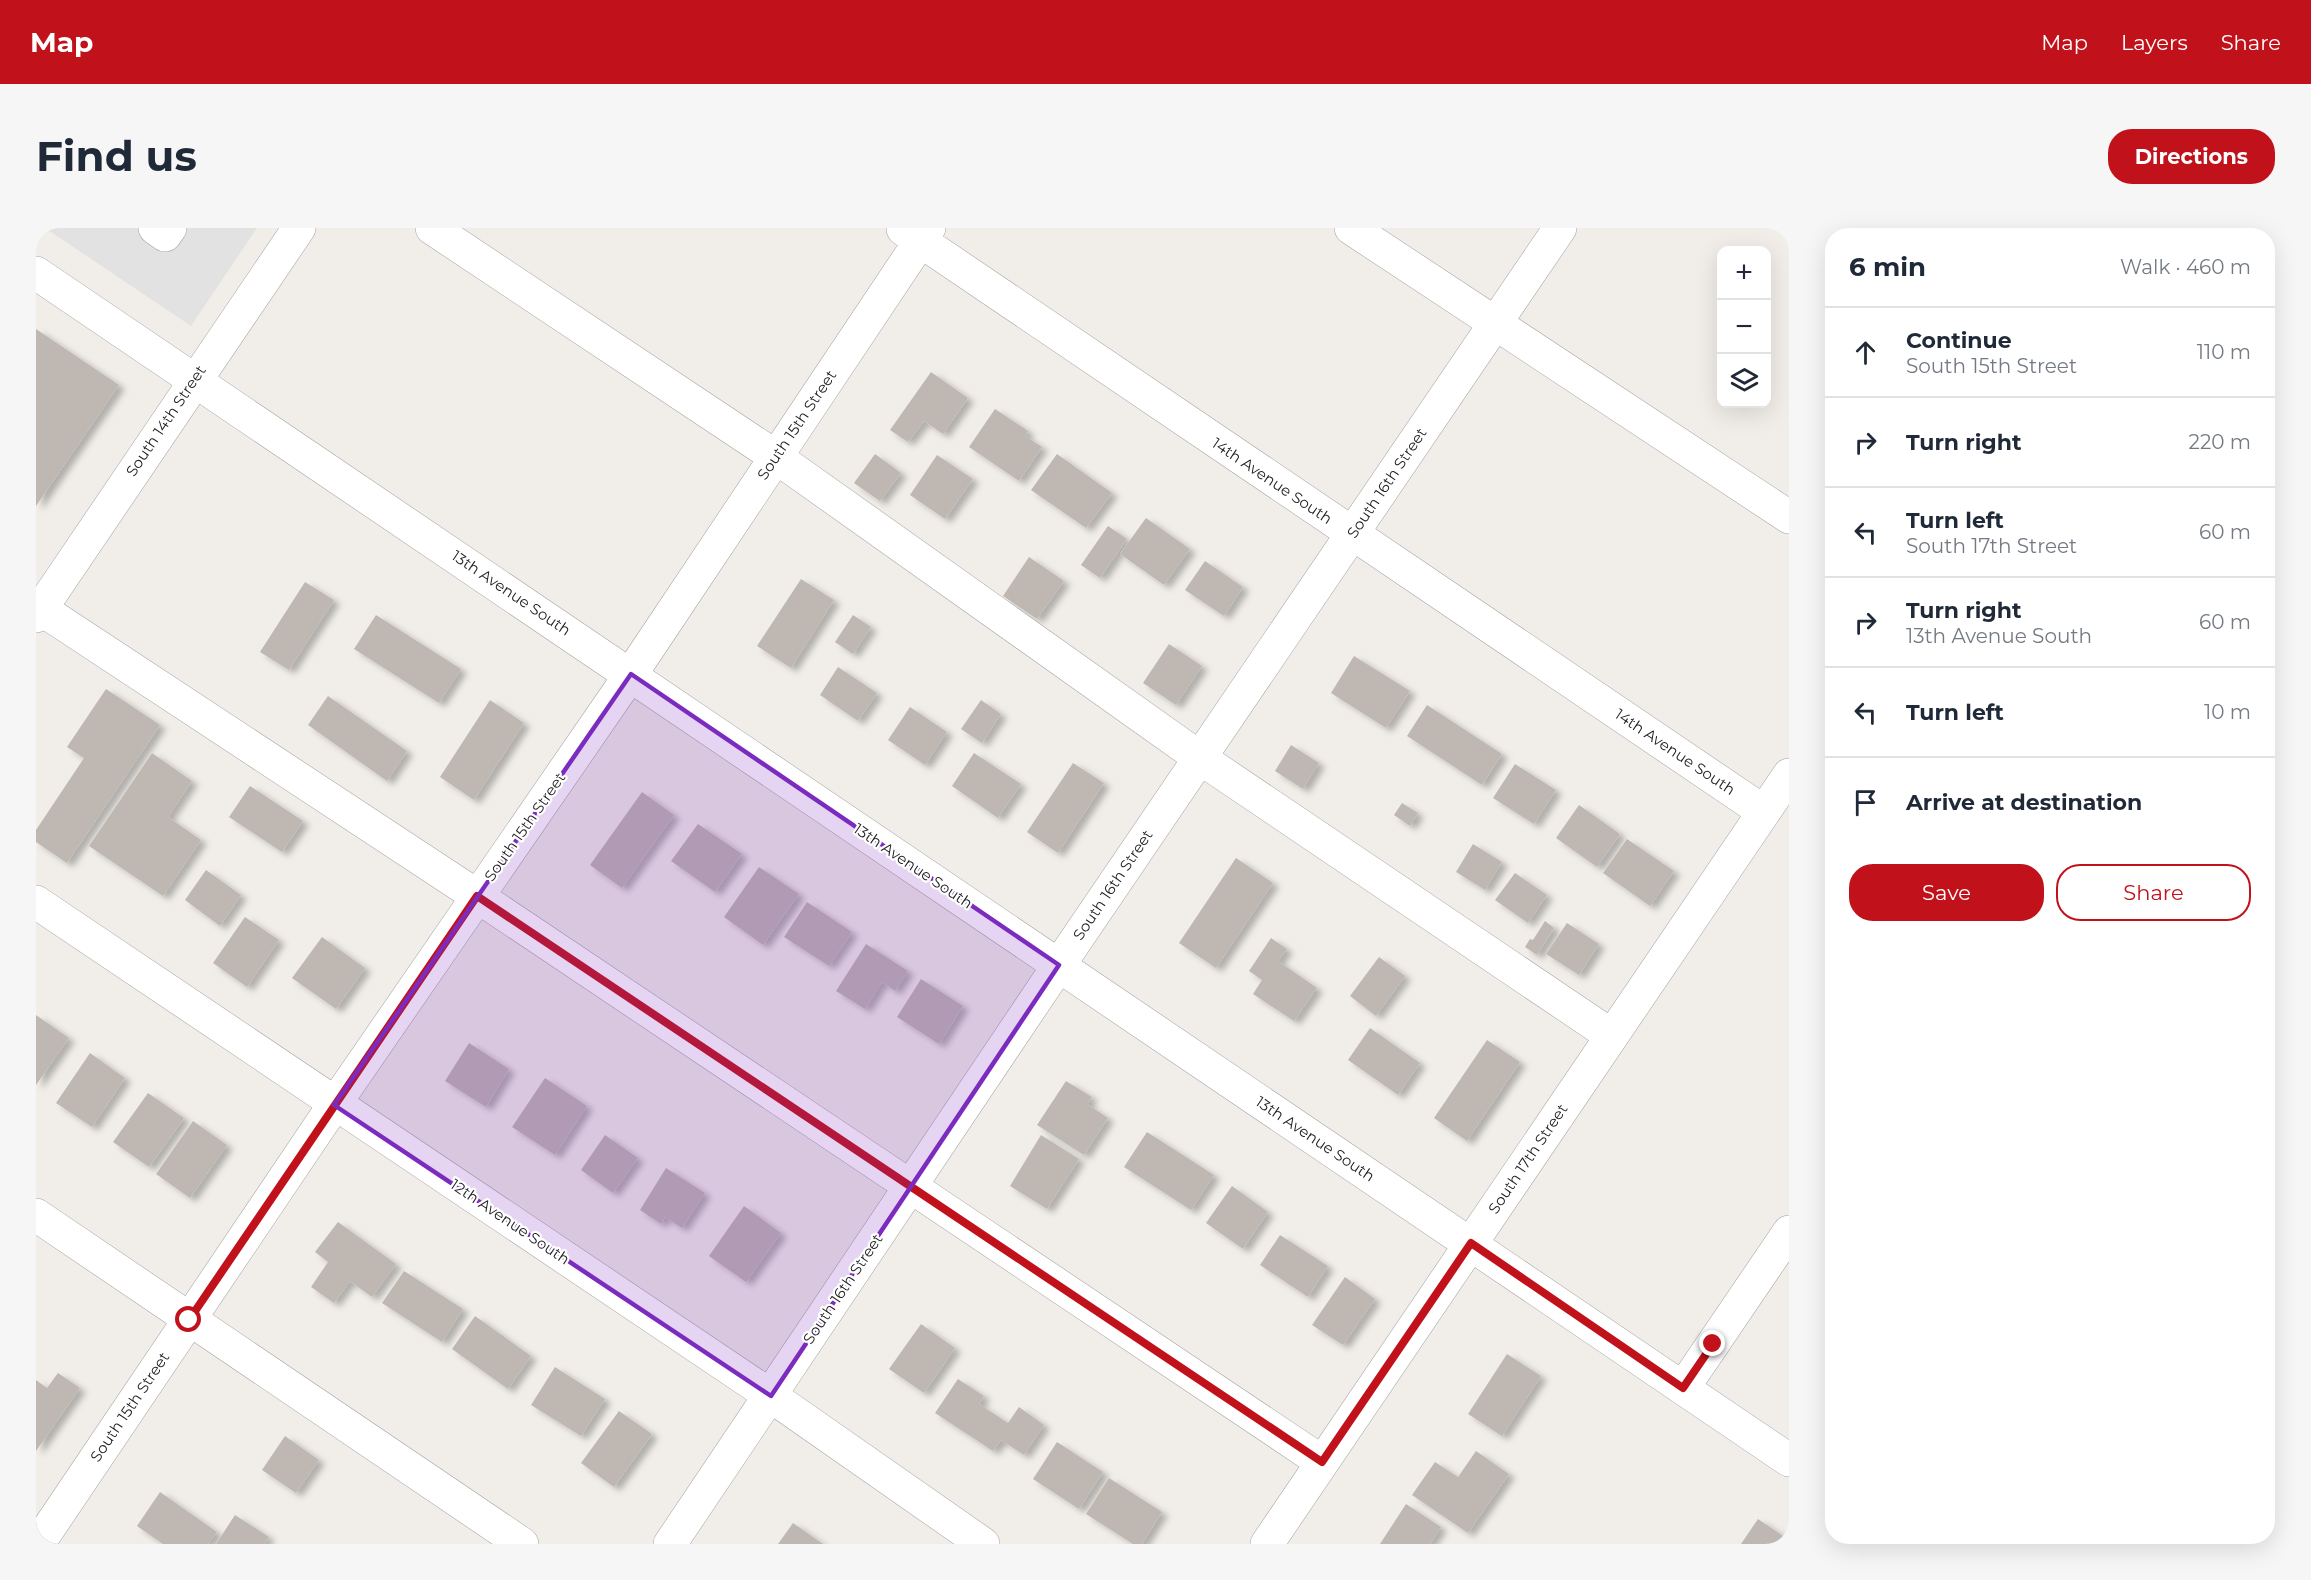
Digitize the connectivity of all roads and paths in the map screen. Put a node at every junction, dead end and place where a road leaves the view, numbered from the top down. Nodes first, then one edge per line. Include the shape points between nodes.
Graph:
1 (155, 228) edge
2 (170, 228) edge
3 (299, 228) edge
4 (432, 228) edge
5 (1351, 228) edge
6 (1560, 228) edge
7 (917, 232) edge
8 (36, 273) edge
9 (1495, 324) junction
10 (194, 380) junction
11 (776, 457) junction
12 (1789, 517) edge
13 (1351, 535) junction
14 (38, 613) edge
15 (631, 674) junction
16 (1200, 758) junction
17 (1789, 774) edge
18 (1764, 812) junction
19 (477, 896) junction
20 (36, 902) edge
21 (1059, 965) junction
22 (1612, 1036) junction
23 (334, 1105) junction
24 (910, 1188) junction
25 (36, 1215) edge
26 (1789, 1232) edge
27 (1471, 1243) junction
28 (189, 1320) junction
29 (1683, 1388) junction
30 (771, 1396) junction
31 (1789, 1460) edge
32 (1322, 1462) junction
33 (38, 1544) edge
34 (522, 1544) edge
35 (670, 1544) edge
36 (983, 1544) edge
37 (1266, 1544) edge

1 - 2 street via 165,235
3 - 10 street, South 14th Street
4 - 11 street
5 - 9 street
6 - 9 street, South 16th Street
7 - 11 street, South 15th Street
7 - 13 street, 14th Avenue South
8 - 10 street, 13th Avenue South
9 - 12 street
9 - 13 street, South 16th Street
10 - 14 street, South 14th Street
10 - 15 street, 13th Avenue South
11 - 15 street, South 15th Street
11 - 16 street
13 - 16 street, South 16th Street
13 - 18 street, 14th Avenue South
14 - 19 street
15 - 19 street, South 15th Street
15 - 21 street, 13th Avenue South
16 - 21 street, South 16th Street
16 - 22 street
17 - 18 street, South 17th Street
18 - 22 street, South 17th Street
19 - 23 street, South 15th Street
19 - 24 street
20 - 23 street, 12th Avenue South
21 - 24 street, South 16th Street
21 - 27 street, 13th Avenue South
22 - 27 street, South 17th Street
23 - 28 street, South 15th Street
23 - 30 street, 12th Avenue South
24 - 30 street, South 16th Street
24 - 32 street
25 - 28 street
26 - 29 street
27 - 29 street, 13th Avenue South
27 - 32 street, South 17th Street
28 - 33 street, South 15th Street
28 - 34 street
29 - 31 street, 13th Avenue South
30 - 35 street, South 16th Street
30 - 36 street, 12th Avenue South
32 - 37 street, South 17th Street

